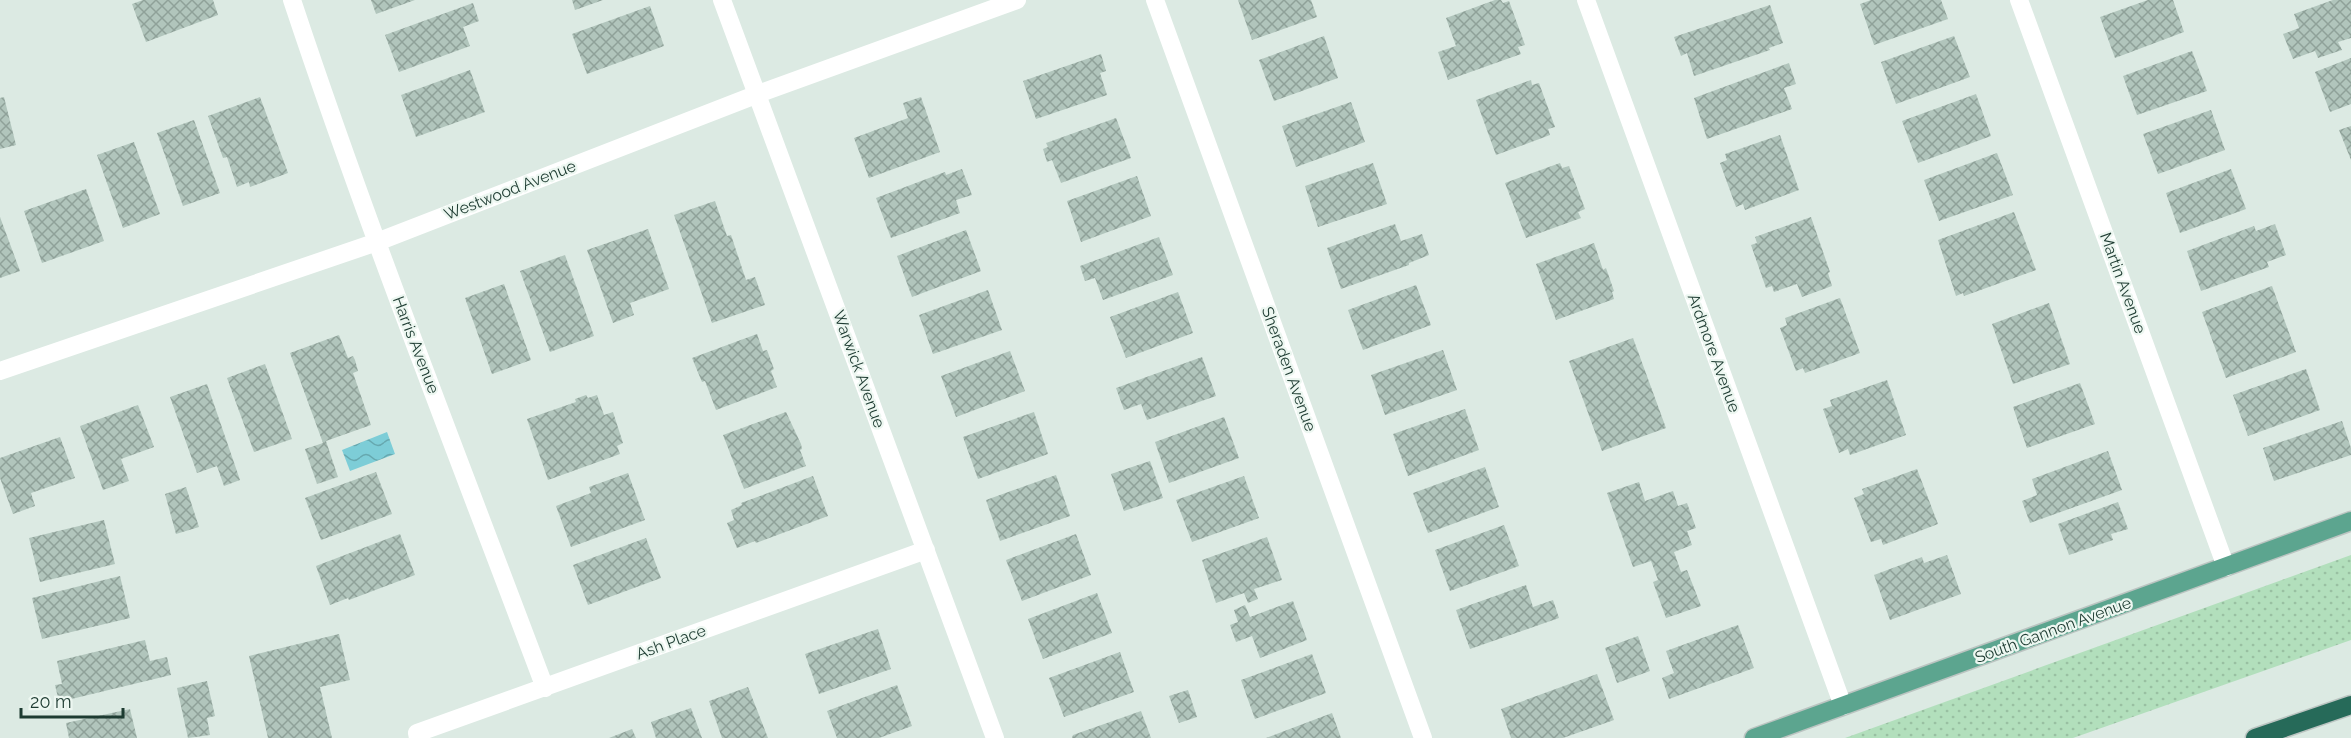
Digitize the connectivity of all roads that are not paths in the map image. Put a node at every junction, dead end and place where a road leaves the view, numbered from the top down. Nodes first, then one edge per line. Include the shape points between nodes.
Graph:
1 (292, 0) edge
2 (722, 0) edge
3 (1017, 0) edge
4 (1155, 0) edge
5 (1586, 0) edge
6 (2019, 0) edge
7 (758, 94) junction
8 (378, 242) junction
9 (0, 371) edge
10 (2351, 521) edge
11 (926, 550) junction
12 (2226, 567) junction
13 (545, 688) junction
14 (2351, 705) edge
15 (1843, 706) junction
16 (417, 736) edge
17 (995, 738) edge
18 (1423, 738) edge
19 (1754, 738) edge
20 (2255, 738) edge

1 - 8 street, Harris Avenue
2 - 7 street, Warwick Avenue
3 - 7 street, Westwood Avenue
4 - 18 street, Sheraden Avenue
5 - 15 street, Ardmore Avenue
6 - 12 street, Martin Avenue
7 - 8 street, Westwood Avenue
7 - 11 street, Warwick Avenue
8 - 9 street, Westwood Avenue
8 - 13 street, Harris Avenue
10 - 12 main road, South Gannon Avenue
11 - 13 street, Ash Place
11 - 17 street, Warwick Avenue
12 - 15 main road, South Gannon Avenue
13 - 16 street, Ash Place
14 - 20 highway
15 - 19 main road, South Gannon Avenue

